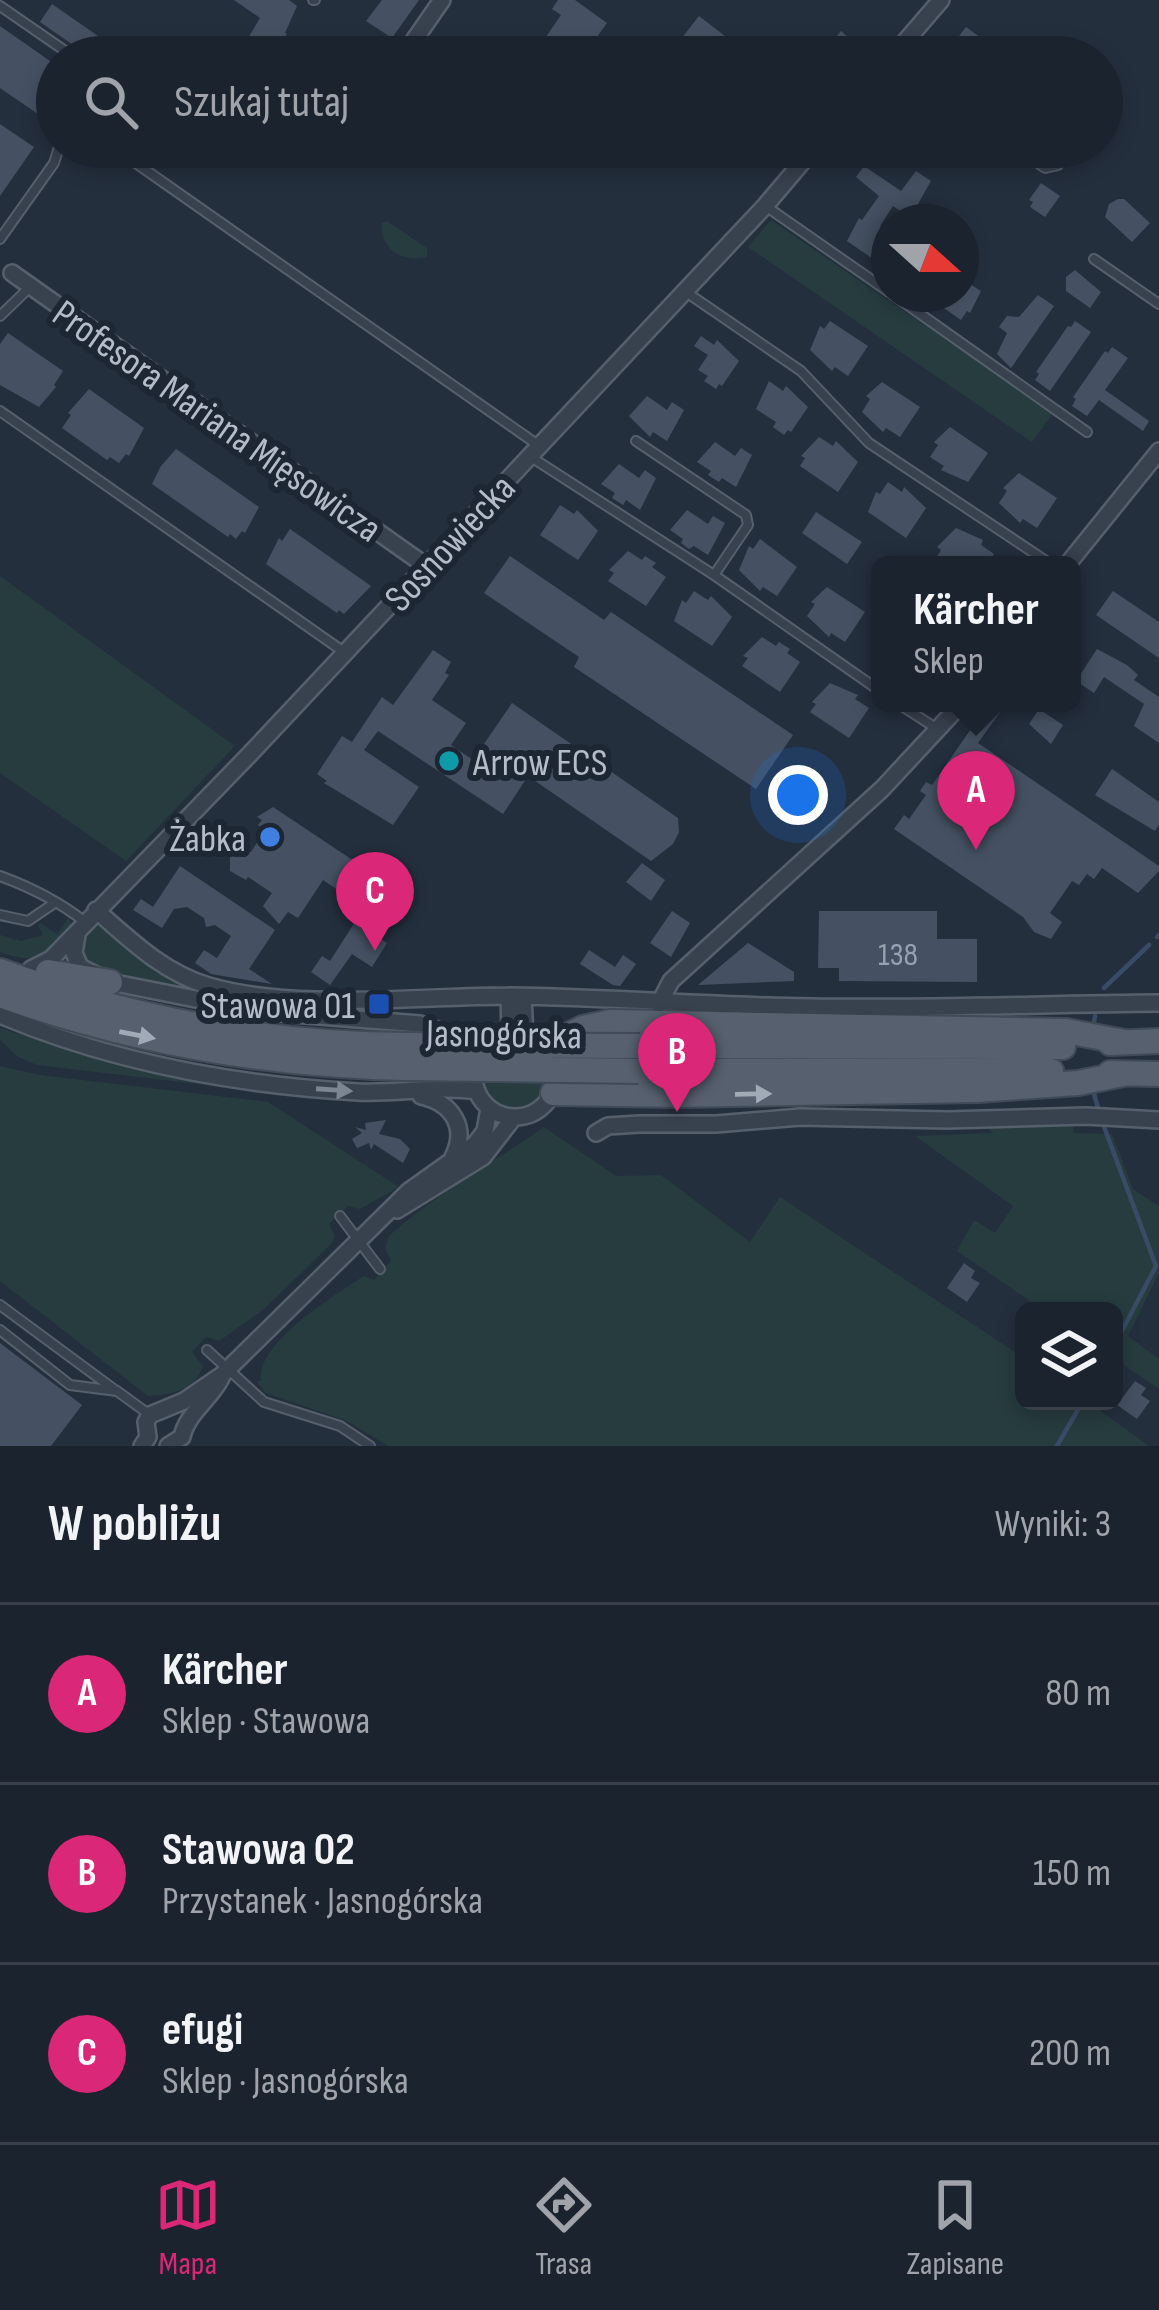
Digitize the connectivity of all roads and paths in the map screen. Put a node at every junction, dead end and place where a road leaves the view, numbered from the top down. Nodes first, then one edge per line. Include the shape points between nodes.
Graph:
1 (442, 0) edge
2 (912, 0) edge
3 (0, 6) edge
4 (935, 7) edge
5 (44, 36) edge
6 (417, 36) edge
7 (910, 36) edge
8 (50, 168) edge
9 (141, 168) edge
10 (797, 168) edge
11 (765, 206) junction
12 (0, 239) edge
13 (1094, 259) dead end
14 (6, 270) edge
15 (871, 280) edge
16 (29, 288) junction
17 (685, 291) junction
18 (1159, 304) edge
19 (917, 312) edge
20 (0, 316) edge
21 (0, 411) edge
22 (1087, 432) dead end
23 (636, 441) dead end
24 (534, 451) junction
25 (1159, 451) edge
26 (1038, 556) edge
27 (1074, 556) edge
28 (426, 566) junction
29 (715, 575) junction
30 (345, 652) junction
31 (871, 685) edge
32 (911, 712) edge
33 (954, 712) edge
34 (939, 730) junction
35 (0, 876) edge
36 (53, 904) junction
37 (0, 915) edge
38 (86, 921) junction
39 (0, 969) edge
40 (31, 969) junction
41 (110, 982) junction
42 (516, 996) junction
43 (659, 1004) junction
44 (1159, 1004) edge
45 (1, 1011) edge
46 (527, 1039) junction
47 (1159, 1041) edge
48 (1124, 1042) junction
49 (484, 1049) junction
50 (403, 1056) junction
51 (639, 1058) junction
52 (1124, 1074) junction
53 (1159, 1074) edge
54 (477, 1091) junction
55 (553, 1093) junction
56 (408, 1094) junction
57 (489, 1108) junction
58 (514, 1117) junction
59 (1159, 1120) edge
60 (596, 1133) dead end
61 (451, 1160) junction
62 (390, 1214) junction
63 (340, 1216) dead end
64 (358, 1244) junction
65 (380, 1269) dead end
66 (0, 1305) edge
67 (0, 1330) edge
68 (207, 1350) dead end
69 (225, 1373) junction
70 (117, 1391) junction
71 (170, 1408) junction
72 (150, 1415) junction
73 (184, 1423) junction
74 (164, 1444) edge
75 (370, 1446) edge

1 - 6 street
2 - 4 street
3 - 5 lane
4 - 7 street
8 - 12 lane
9 - 24 lane
10 - 11 street, Sosnowiecka
11 - 15 lane
11 - 17 street, Sosnowiecka
13 - 18 lane
14 - 16 street, Profesora Mariana Mięsowicza
16 - 20 lane
16 - 28 street, Profesora Mariana Mięsowicza
17 - 24 street, Sosnowiecka
17 - 26 lane via 801,371 869,443
19 - 22 lane
21 - 30 lane
23 - 29 lane via 746,515 748,525
24 - 28 street, Sosnowiecka
24 - 29 lane
25 - 27 street
28 - 30 street, Sosnowiecka
29 - 31 lane
30 - 38 street, Sosnowiecka
32 - 34 lane
33 - 34 street
34 - 43 street via 726,927 671,981
35 - 36 lane
36 - 37 lane via 28,921
36 - 38 lane
38 - 40 street, Sosnowiecka
38 - 41 street via 75,960
38 - 42 street, Jasnogórska via 223,989 287,998
39 - 40 main road
39 - 50 main road, Jasnogórska via 166,1018
40 - 41 main road
41 - 49 street, Jasnogórska via 256,1011 419,1024
42 - 43 street, Jasnogórska
42 - 46 street
43 - 44 street, Jasnogórska
45 -> 50 main road, Jasnogórska via 308,1063
45 -> 56 street, Jasnogórska via 53,1037 156,1065 259,1083
46 - 48 main road via 611,1022 1066,1031
46 - 49 street
46 - 55 street via 556,1068
47 - 48 main road, Jasnogórska
48 - 51 main road, Jasnogórska
49 - 54 street
50 - 51 main road, Jasnogórska, bridge
51 - 52 main road, Jasnogórska
52 - 53 main road, Jasnogórska
55 -> 52 main road via 978,1090
54 - 56 street, Jasnogórska
54 - 57 street
55 - 58 street
56 - 61 street via 453,1113 459,1135
57 - 58 street
57 - 61 street via 485,1131
58 - 62 street via 483,1157
59 - 60 street via 800,1118 608,1126
61 - 62 street
62 - 64 street
63 - 64 lane
64 - 65 lane
64 - 69 street
66 - 70 lane
67 - 70 lane via 70,1385
68 - 69 lane
69 - 71 street
69 - 73 street
69 - 75 lane via 264,1402 340,1426
70 - 72 lane
71 - 72 street
71 - 73 street
72 - 74 street via 146,1422
73 - 74 street

